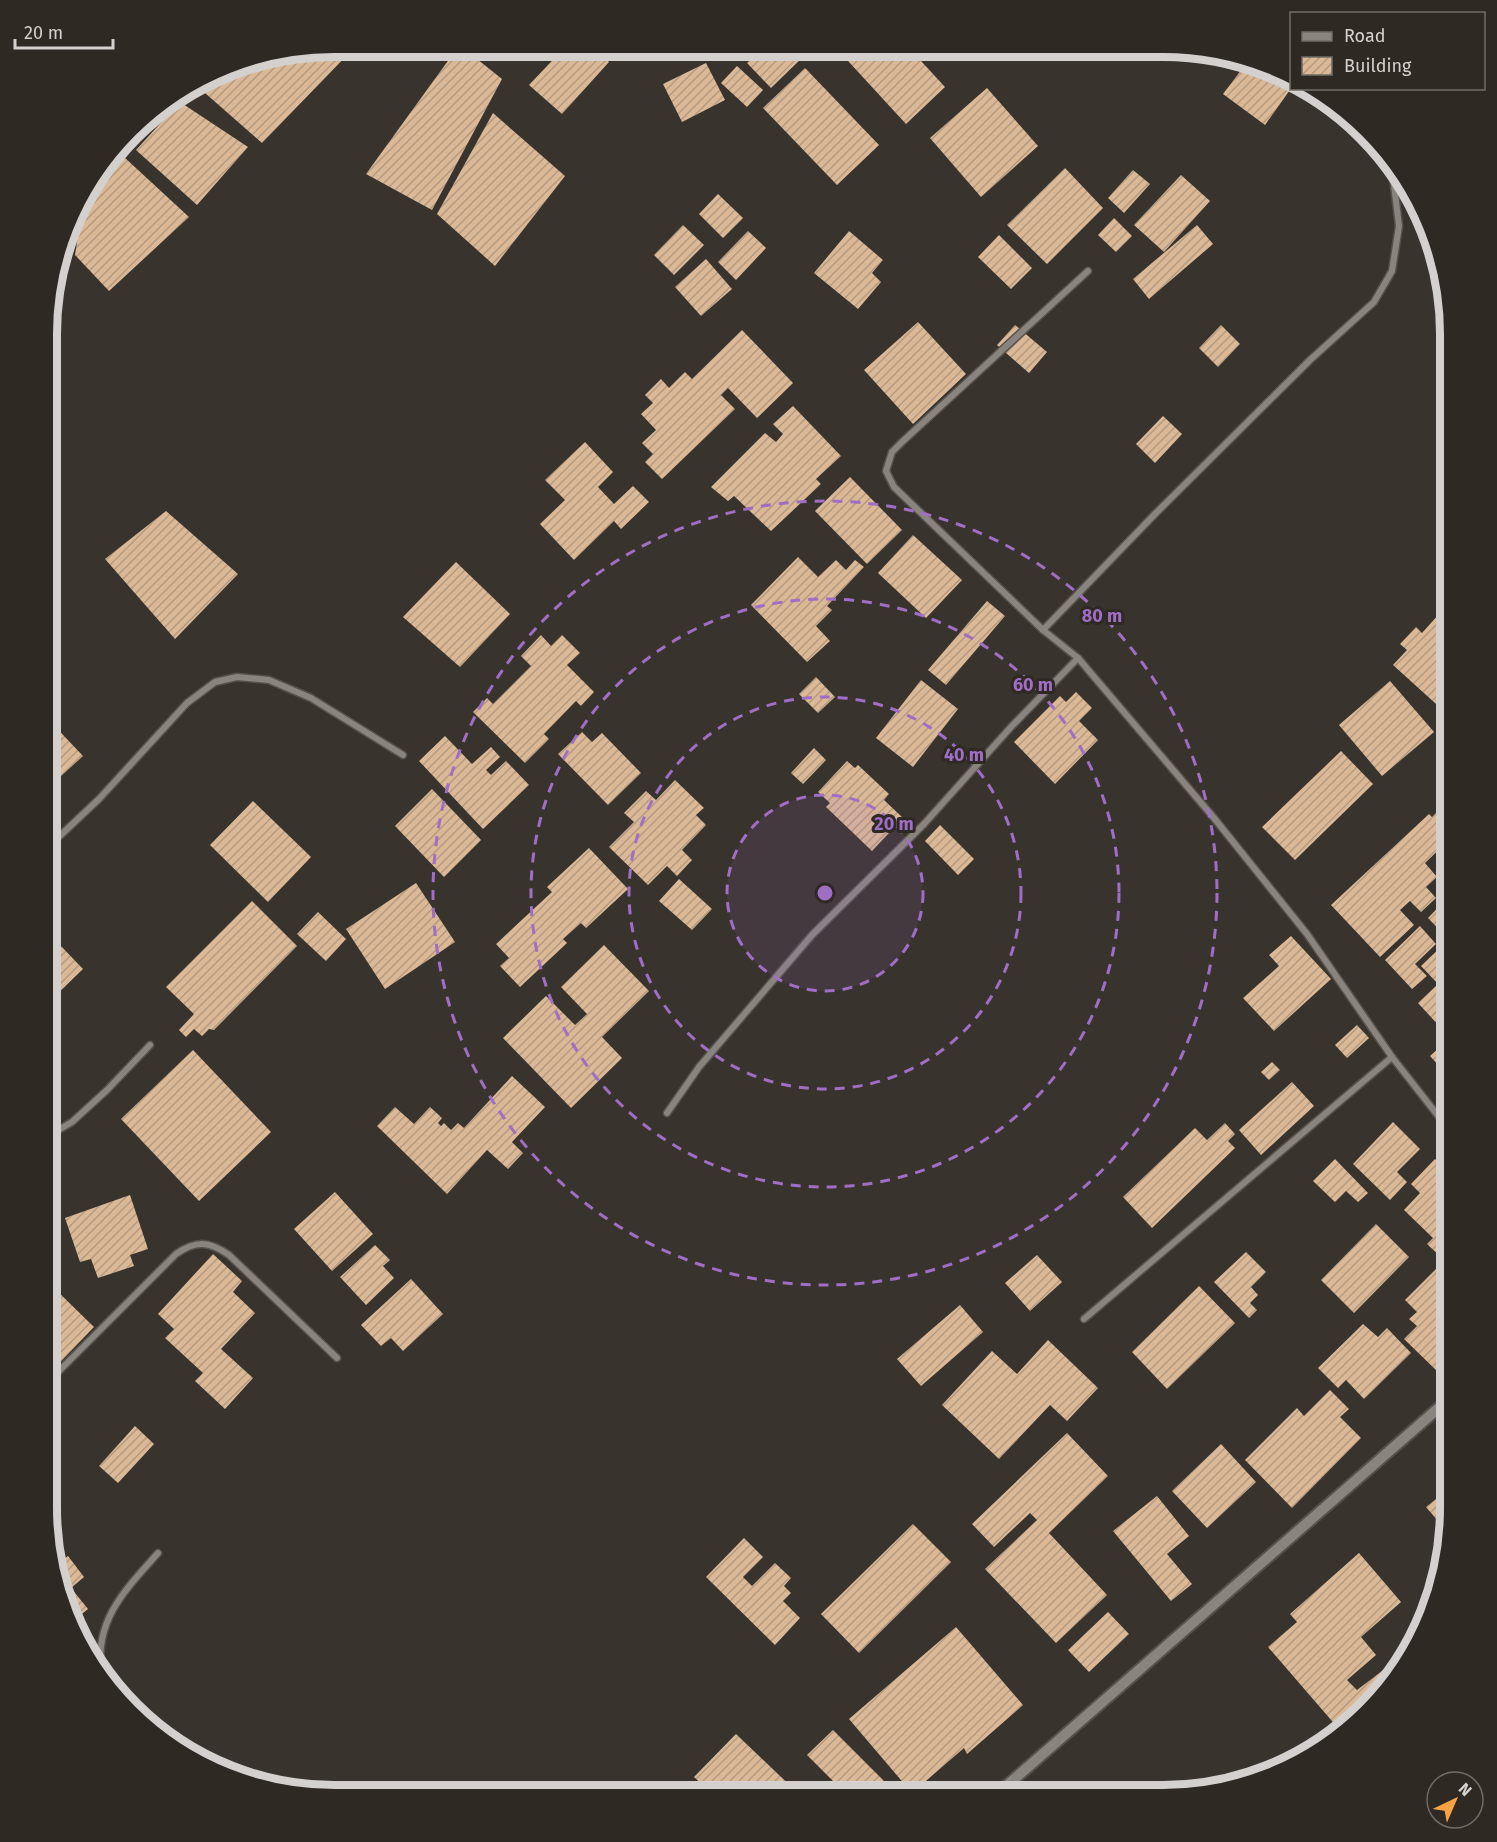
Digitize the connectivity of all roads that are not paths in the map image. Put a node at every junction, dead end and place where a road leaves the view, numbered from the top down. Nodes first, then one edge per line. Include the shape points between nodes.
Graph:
1 (1393, 181) edge
2 (1088, 271) dead end
3 (1043, 630) junction
4 (1078, 658) junction
5 (403, 755) dead end
6 (57, 839) edge
7 (150, 1045) dead end
8 (1392, 1057) junction
9 (667, 1113) dead end
10 (1440, 1118) edge
11 (57, 1129) edge
12 (1084, 1319) dead end
13 (338, 1358) dead end
14 (57, 1373) edge
15 (1440, 1407) edge
16 (158, 1553) dead end
17 (101, 1658) edge
18 (1007, 1785) edge

1 - 3 street via 1399,226 1392,271 1374,302 1302,368
2 - 3 street via 902,442 892,452 886,471 894,486 946,539
3 - 4 street
4 - 8 street via 1307,934
4 - 9 street via 924,824 812,935 699,1067
5 - 6 street via 311,698 269,680 237,677 215,682 187,703 99,800
7 - 11 street via 72,1122
8 - 10 street
8 - 12 street
13 - 14 street via 229,1255 202,1244 188,1246 176,1254
15 - 18 street
16 - 17 street via 118,1599 107,1619

